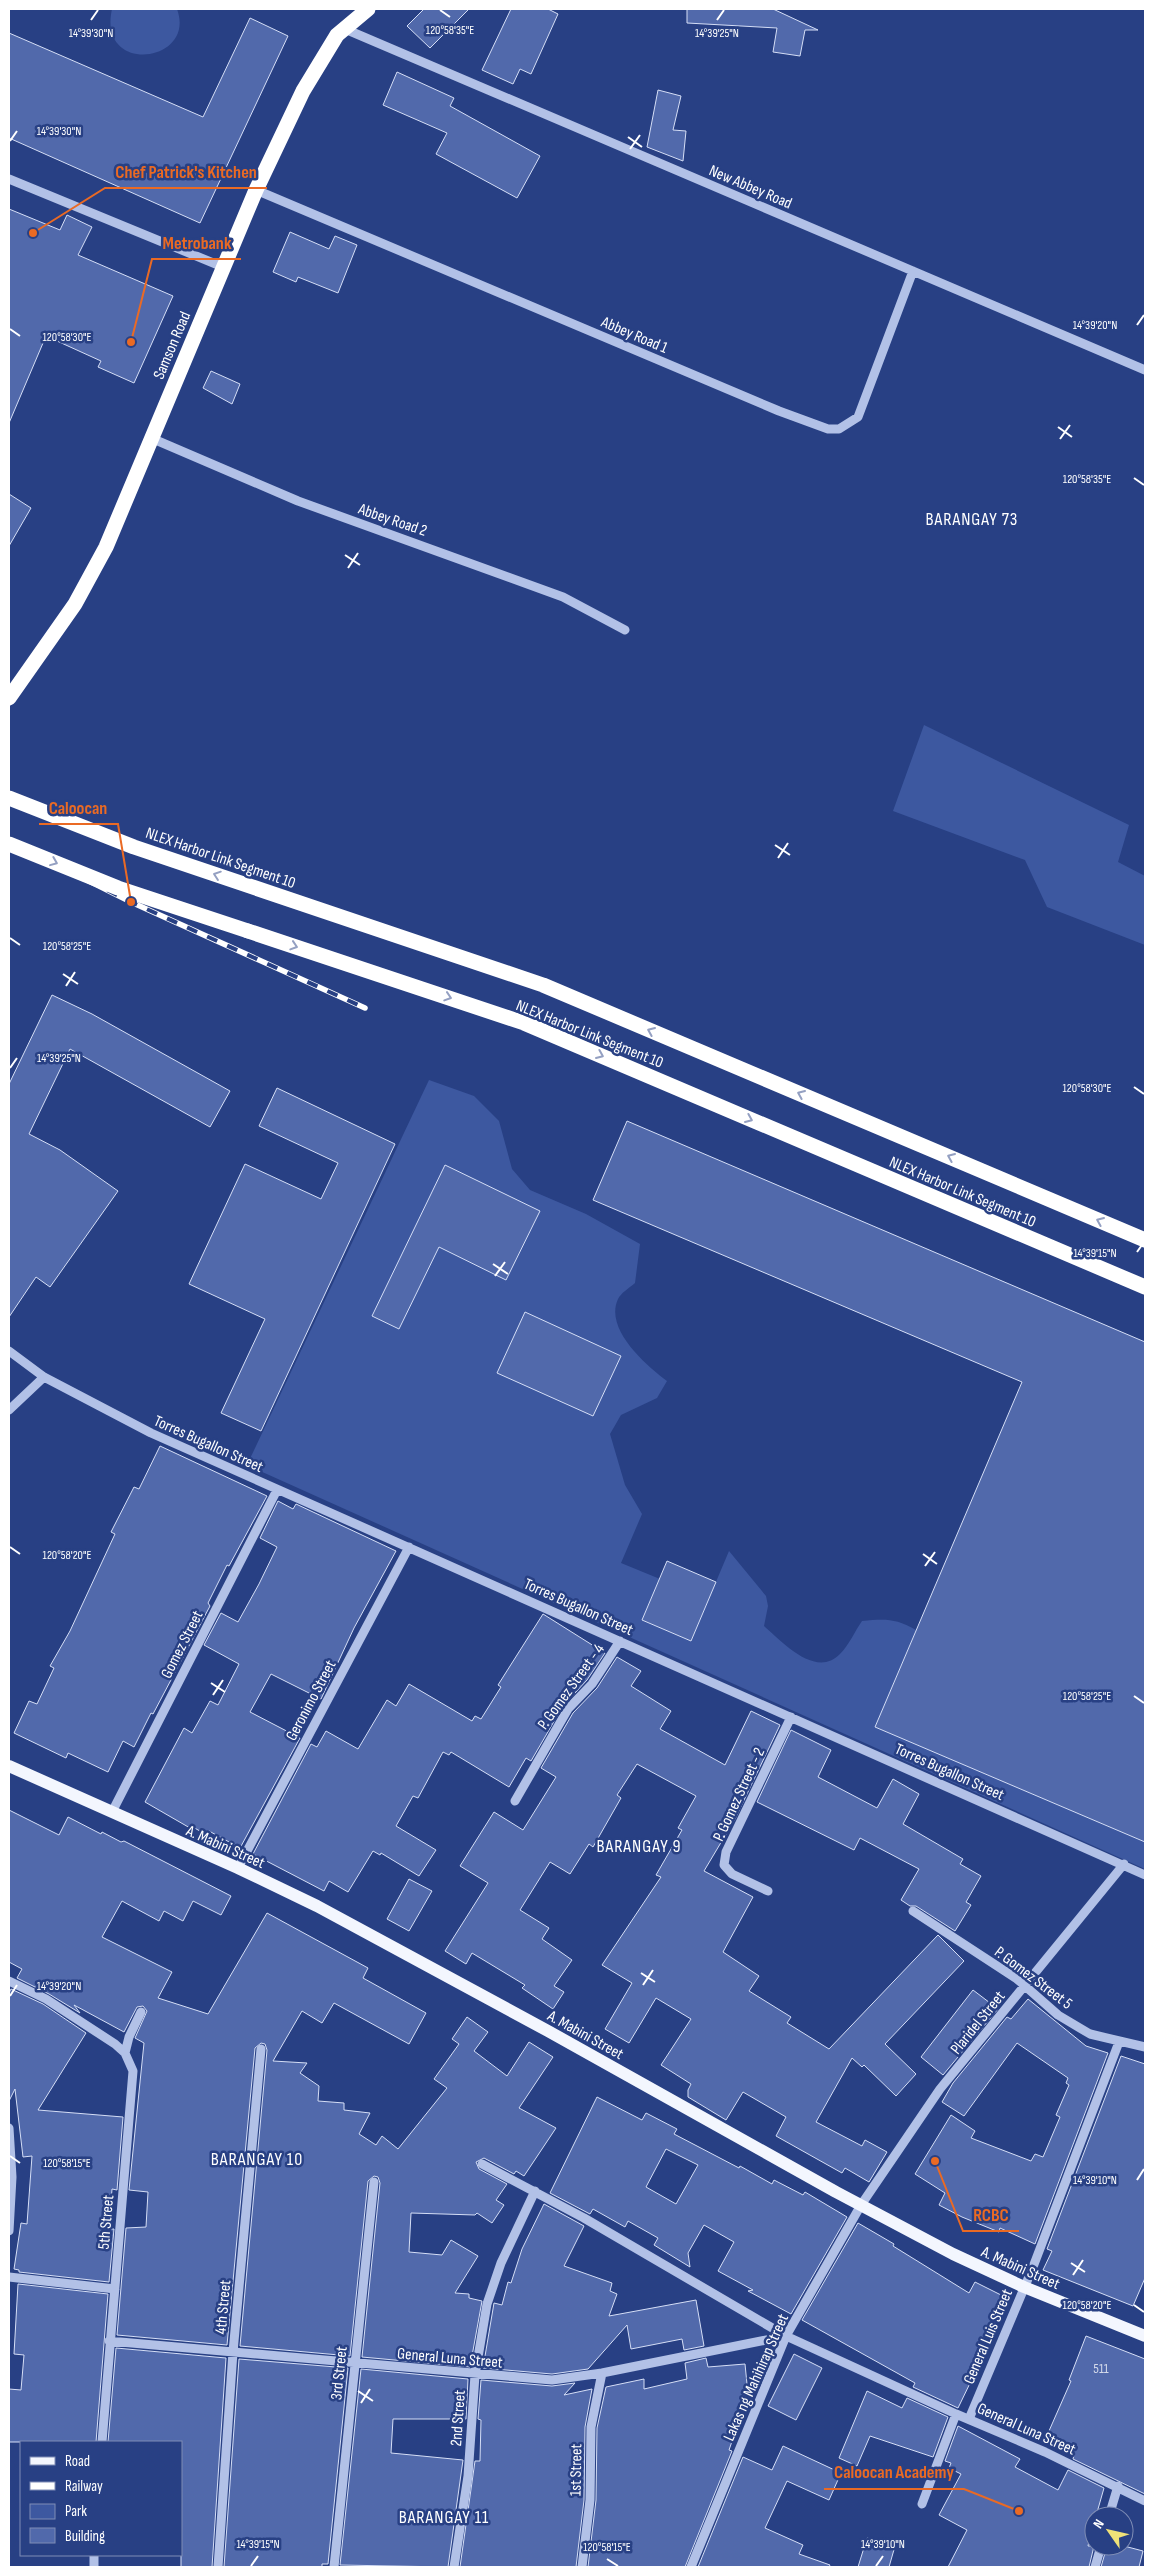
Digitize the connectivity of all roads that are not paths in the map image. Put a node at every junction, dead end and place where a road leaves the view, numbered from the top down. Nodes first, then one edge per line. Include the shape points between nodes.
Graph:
1 (368, 9) edge
2 (345, 29) junction
3 (9, 179) edge
4 (256, 190) junction
5 (223, 267) junction
6 (914, 271) junction
7 (1145, 370) edge
8 (151, 438) junction
9 (625, 630) dead end
10 (9, 698) edge
11 (9, 798) edge
12 (9, 844) edge
13 (1145, 1240) edge
14 (1145, 1287) edge
15 (9, 1351) edge
16 (44, 1377) junction
17 (9, 1410) edge
18 (277, 1490) junction
19 (409, 1547) junction
20 (620, 1641) junction
21 (791, 1717) junction
22 (9, 1766) edge
23 (515, 1800) dead end
24 (112, 1812) junction
25 (1124, 1864) junction
26 (238, 1868) junction
27 (1145, 1875) edge
28 (768, 1891) dead end
29 (913, 1911) dead end
30 (9, 1981) edge
31 (1025, 1986) junction
32 (141, 2012) dead end
33 (1119, 2042) junction
34 (1145, 2048) edge
35 (261, 2049) dead end
36 (125, 2053) junction
37 (9, 2128) edge
38 (482, 2164) dead end
39 (374, 2182) dead end
40 (535, 2191) junction
41 (861, 2205) junction
42 (9, 2231) edge
43 (9, 2277) edge
44 (1024, 2287) junction
45 (114, 2289) junction
46 (786, 2336) junction
47 (1145, 2336) edge
48 (109, 2341) junction
49 (233, 2352) junction
50 (354, 2364) junction
51 (602, 2373) junction
52 (475, 2375) junction
53 (956, 2414) junction
54 (969, 2419) junction
55 (102, 2441) edge
56 (1118, 2486) junction
57 (1145, 2500) edge
58 (922, 2504) dead end
59 (1112, 2506) edge
60 (218, 2567) edge
61 (334, 2567) edge
62 (454, 2567) edge
63 (582, 2567) edge
64 (691, 2567) edge

1 - 2 highway, Samson Road
2 - 4 highway, Samson Road via 324,54 303,91
2 - 6 street, New Abbey Road
3 - 5 street
4 - 5 highway, Samson Road
4 - 6 street, Abbey Road 1 via 828,429 839,429 858,417
5 - 8 highway, Samson Road
6 - 7 street, New Abbey Road
8 - 9 street, Abbey Road 2 via 298,500 563,597
8 - 10 highway, Samson Road via 106,547 74,604
13 -> 11 highway, NLEX Harbor Link Segment 10 via 543,985 134,847
12 -> 14 highway, NLEX Harbor Link Segment 10, bridge via 118,888 524,1023
15 - 16 street, Torres Bugallon Street
16 - 17 street
16 - 18 street, Torres Bugallon Street via 151,1433
18 - 19 street, Torres Bugallon Street
18 - 24 street, Gomez Street
19 - 20 street, Torres Bugallon Street
19 - 26 street, Geronimo Street
20 - 21 street, Torres Bugallon Street
20 - 23 street, P. Gomez Street - 4 via 592,1684 568,1709
21 - 25 street, Torres Bugallon Street
21 - 28 street, P. Gomez Street - 2 via 726,1852 724,1865 732,1874
22 - 24 main road, A. Mabini Street
24 - 26 main road, A. Mabini Street
25 - 27 street, Torres Bugallon Street
25 - 31 street, Plaridel Street
26 - 41 main road, A. Mabini Street via 317,1906
29 - 31 street, P. Gomez Street 5
30 - 36 street via 46,2000
31 - 33 street, P. Gomez Street 5 via 1058,2015 1090,2034
31 - 41 street, Plaridel Street via 940,2089
32 - 36 street
33 - 34 street, P. Gomez Street 5
33 - 44 street, General Luis Street
35 - 49 street, 4th Street
36 - 45 street, 5th Street via 133,2071
37 - 42 street via 12,2177
38 - 40 street, General Luna Street
39 - 50 street, 3rd Street
40 - 46 street, General Luna Street
40 - 52 street, 2nd Street via 500,2263 487,2304
41 - 44 main road, A. Mabini Street
41 - 46 street, Lakas ng Mahihirap Street
43 - 45 street
44 - 47 main road, A. Mabini Street
44 - 54 street, General Luis Street
45 - 48 street, 5th Street
46 - 51 street, General Luna Street
46 - 53 street, General Luna Street
46 - 64 street, Lakas ng Mahihirap Street
48 - 49 street, General Luna Street
48 - 55 street, 5th Street
49 - 50 street, General Luna Street
49 - 60 street, 4th Street
50 - 52 street, General Luna Street
50 - 61 street, 3rd Street
51 - 52 street, General Luna Street via 552,2380
51 - 63 street, 1st Street via 591,2426 590,2500
52 - 62 street, 2nd Street via 468,2476
53 - 54 street, General Luna Street
53 - 58 street
54 - 56 street, General Luna Street
56 - 57 street, General Luna Street
56 - 59 street

